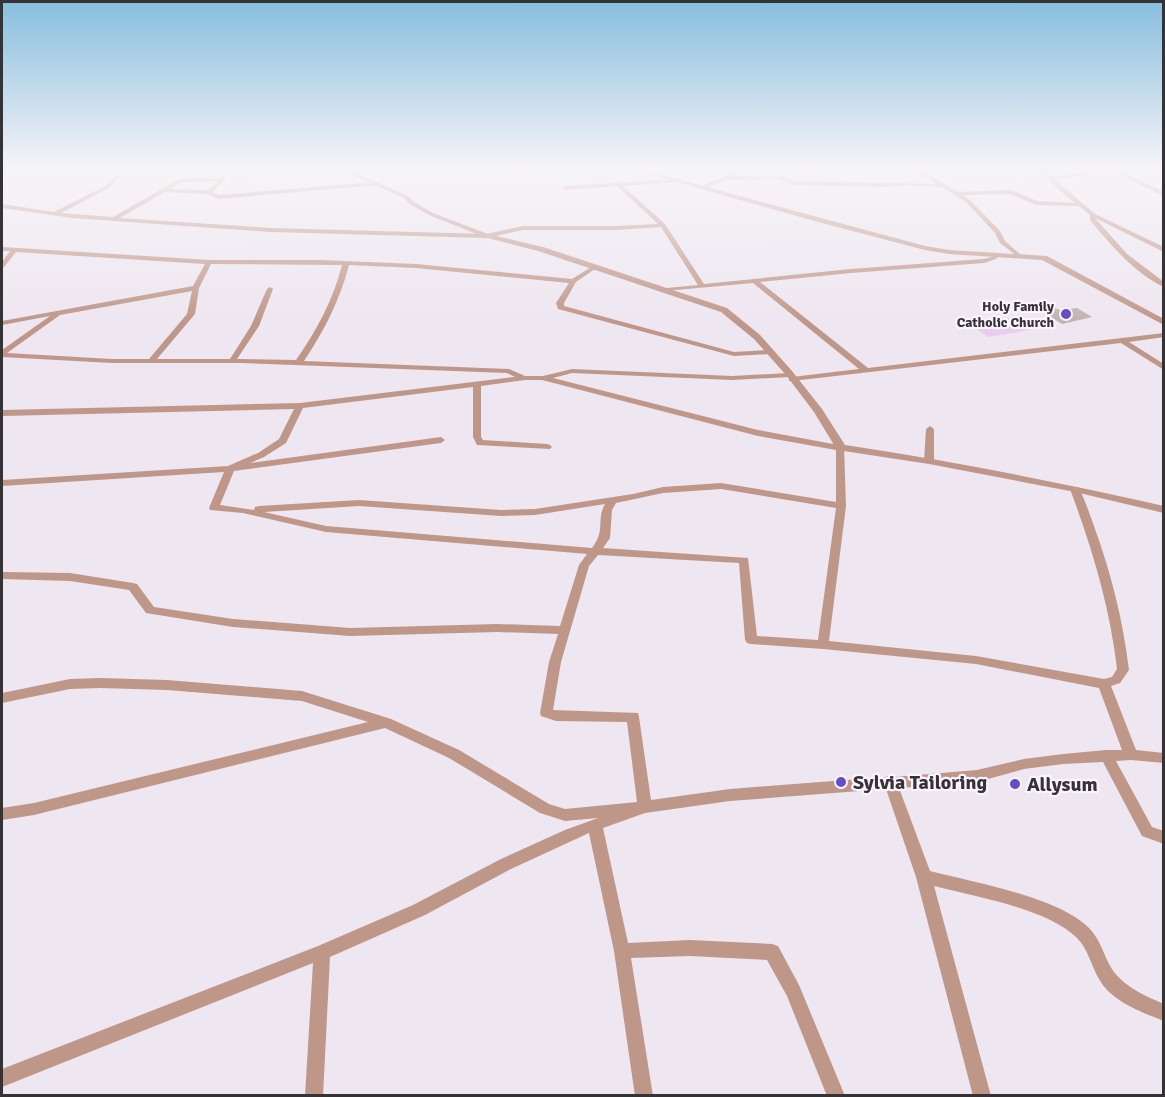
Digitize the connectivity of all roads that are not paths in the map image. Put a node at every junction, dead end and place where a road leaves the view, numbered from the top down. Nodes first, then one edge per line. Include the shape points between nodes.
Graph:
1 (144, 220) edge
2 (446, 220) edge
3 (658, 220) edge
4 (820, 220) edge
5 (987, 220) edge
6 (1093, 220) edge
7 (1104, 220) edge
8 (663, 225) junction
9 (486, 236) junction
10 (2, 249) edge
11 (15, 249) junction
12 (1164, 250) edge
13 (996, 255) junction
14 (1018, 255) junction
15 (209, 262) junction
16 (346, 263) junction
17 (2, 266) edge
18 (593, 268) junction
19 (753, 280) junction
20 (573, 281) junction
21 (1164, 285) edge
22 (702, 286) junction
23 (196, 288) junction
24 (270, 289) dead end
25 (667, 290) junction
26 (62, 311) junction
27 (1164, 322) edge
28 (2, 323) edge
29 (1164, 335) edge
30 (1122, 341) junction
31 (770, 352) junction
32 (2, 354) edge
33 (151, 361) junction
34 (232, 361) junction
35 (299, 362) junction
36 (1164, 368) edge
37 (867, 371) junction
38 (790, 377) junction
39 (525, 378) junction
40 (542, 378) junction
41 (477, 384) junction
42 (300, 406) junction
43 (2, 413) edge
44 (930, 429) dead end
45 (441, 440) dead end
46 (547, 447) dead end
47 (841, 448) junction
48 (929, 461) junction
49 (230, 470) junction
50 (2, 483) edge
51 (1075, 489) junction
52 (612, 501) junction
53 (841, 506) junction
54 (243, 510) junction
55 (1164, 510) edge
56 (593, 551) junction
57 (2, 576) edge
58 (565, 630) junction
59 (824, 645) junction
60 (1104, 684) junction
61 (2, 698) edge
62 (386, 723) junction
63 (1106, 755) junction
64 (1131, 755) junction
65 (1164, 758) edge
66 (890, 781) junction
67 (645, 807) junction
68 (2, 814) edge
69 (595, 826) junction
70 (1164, 838) edge
71 (924, 877) junction
72 (622, 951) junction
73 (322, 952) junction
74 (1164, 1013) edge
75 (2, 1078) edge
76 (314, 1095) edge
77 (644, 1095) edge
78 (836, 1095) edge
79 (982, 1095) edge

1 - 9 street via 271,230
2 - 9 street
3 - 8 street
4 - 13 street via 925,248
5 - 14 street
6 - 21 street via 1146,274
7 - 12 street
8 - 9 street via 523,228
8 - 22 street
9 - 18 street via 540,249
10 - 11 street
11 - 15 street
11 - 17 street
13 - 14 street
13 - 19 street via 984,261
14 - 27 street via 1049,260
15 - 16 street
15 - 23 street
16 - 20 street via 461,269
16 - 35 street via 341,289
18 - 20 street
18 - 25 street
19 - 22 street
19 - 37 street
20 - 31 street via 561,307 734,354
22 - 25 street
23 - 26 street
23 - 33 street via 191,314
24 - 34 street via 255,326
25 - 31 street via 724,310
26 - 28 street
26 - 32 street
29 - 30 street
30 - 36 street
30 - 37 street
31 - 38 street
32 - 33 street
33 - 34 street
34 - 35 street
35 - 39 street via 509,371
37 - 38 street
38 - 40 street via 572,371
38 - 47 street via 822,414
39 - 40 street
39 - 41 street
40 - 47 street via 758,434
41 - 42 street
41 - 46 street via 480,443
42 - 43 street
42 - 49 street via 283,441
44 - 48 street
45 - 49 street
47 - 48 street
47 - 53 street
48 - 51 street
49 - 50 street
49 - 54 street via 214,508
51 - 55 street
51 - 60 street via 1119,633 1123,670 1116,680
52 - 53 street via 663,490 721,486
52 - 54 street via 518,513 359,503
52 - 56 street via 607,510 606,535
53 - 59 street
54 - 56 street via 326,529
56 - 58 street via 584,565
56 - 59 street via 744,560 751,640
57 - 58 street via 70,577 133,587 150,610 233,622 350,632
58 - 67 street via 546,713 633,717
59 - 60 street via 976,660
60 - 64 street
61 - 62 street via 70,684 167,685 302,696
62 - 67 street via 454,754 545,809 565,814
62 - 68 street
63 - 64 street
63 - 66 street via 1024,764 977,776
63 - 70 street via 1147,832
64 - 65 street
66 - 67 street
66 - 71 street
67 - 69 street
69 - 72 street
69 - 73 street via 570,834 419,910
71 - 74 street via 1053,912 1082,933 1109,980
71 - 79 street
72 - 77 street
72 - 78 street via 690,948 772,952
73 - 75 street
73 - 76 street

